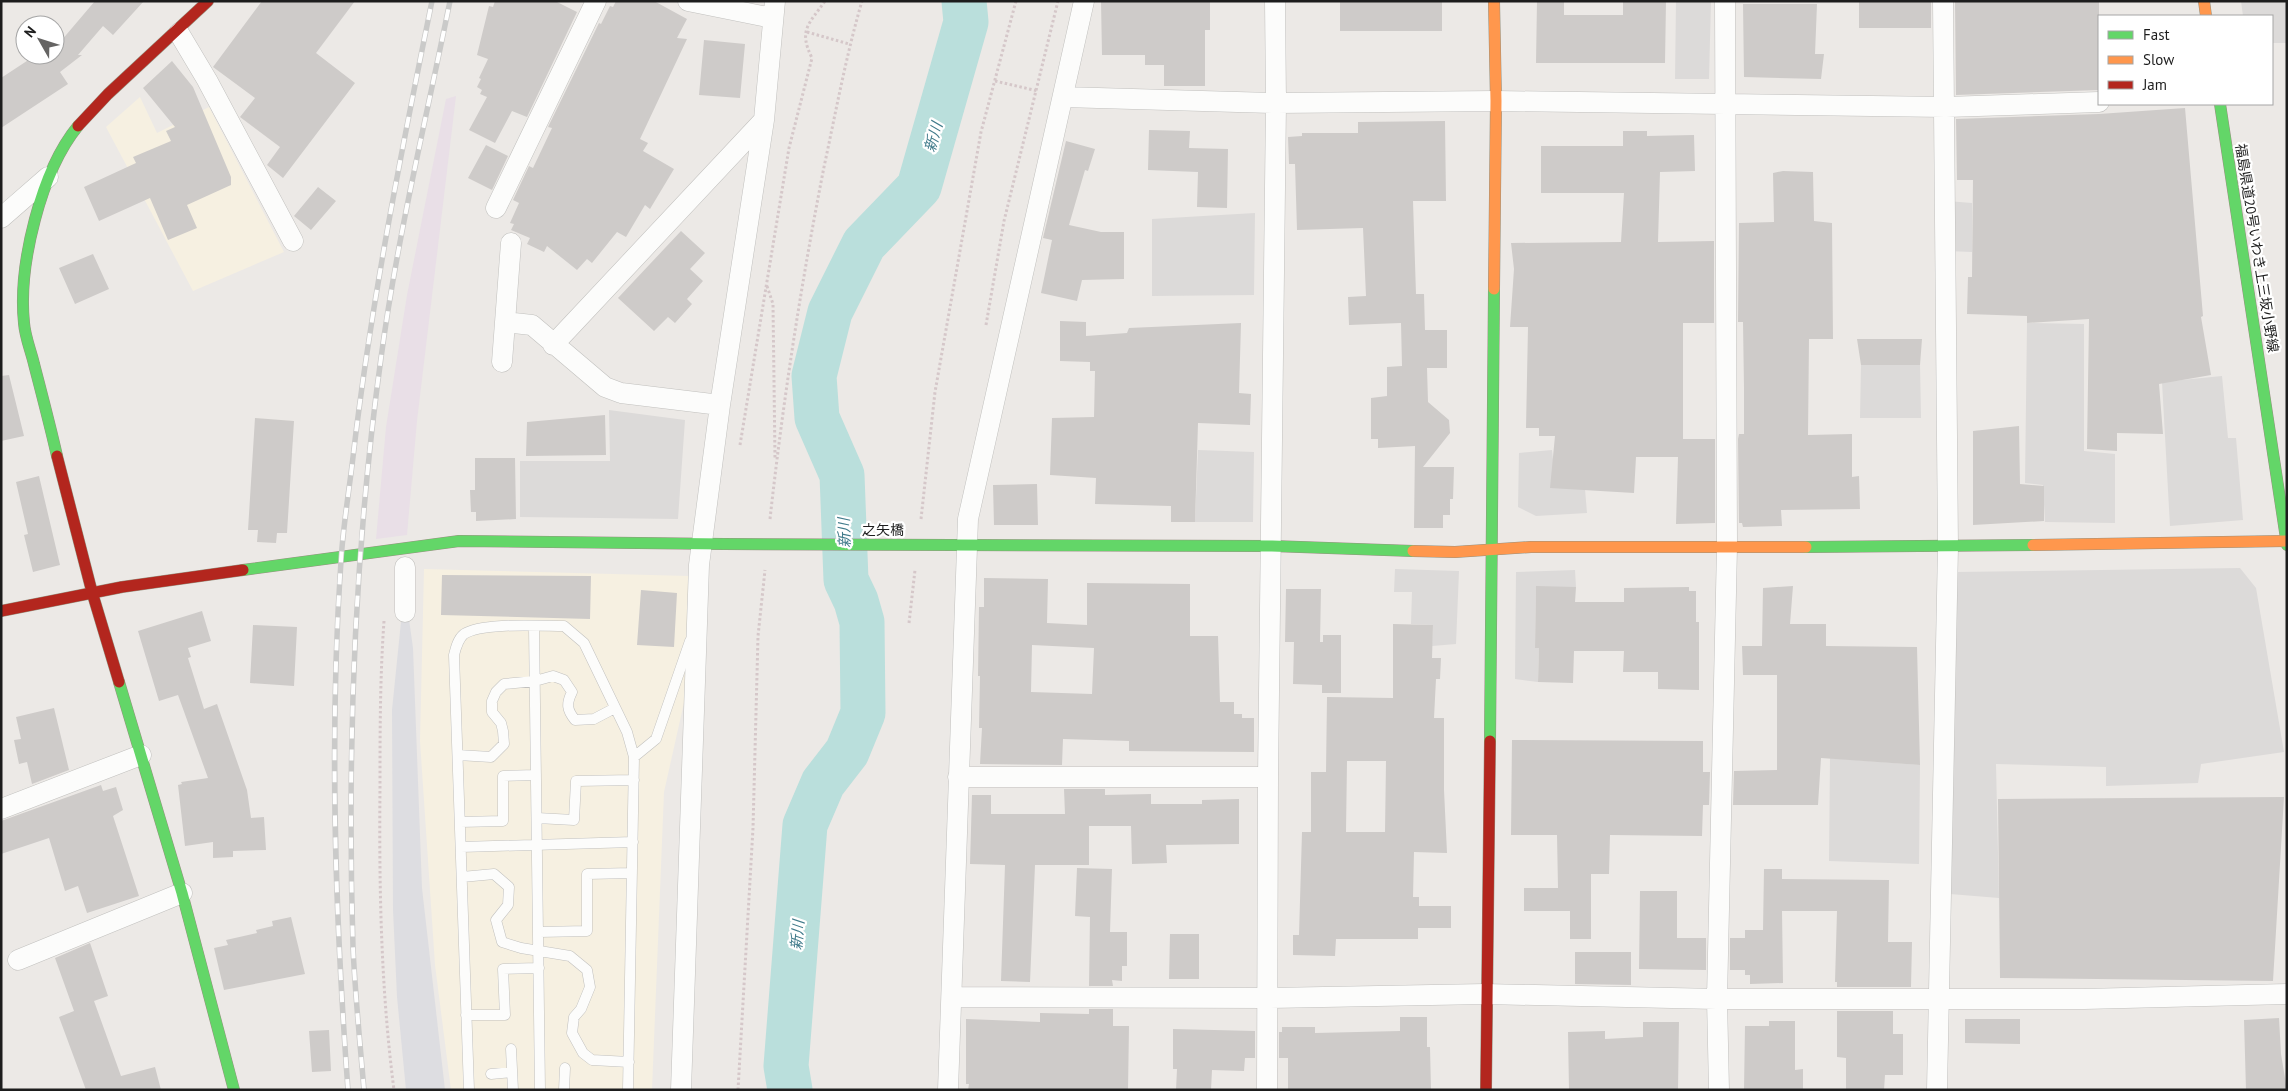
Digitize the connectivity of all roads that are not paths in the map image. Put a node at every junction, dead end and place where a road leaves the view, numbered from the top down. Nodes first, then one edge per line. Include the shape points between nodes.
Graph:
1 (208, 1) edge
2 (596, 1) edge
3 (688, 1) edge
4 (1084, 1) edge
5 (1275, 1) edge
6 (1494, 1) edge
7 (1725, 1) edge
8 (1943, 1) edge
9 (2204, 1) edge
10 (773, 10) edge
11 (2206, 15) edge
12 (179, 33) junction
13 (1063, 97) junction
14 (1496, 101) junction
15 (2098, 102) edge
16 (1276, 103) junction
17 (1726, 105) junction
18 (2220, 105) edge
19 (1946, 107) junction
20 (764, 120) junction
21 (49, 175) junction
22 (496, 208) dead end
23 (1, 218) edge
24 (293, 241) dead end
25 (511, 242) dead end
26 (505, 322) junction
27 (553, 345) junction
28 (502, 362) dead end
29 (720, 405) junction
30 (2286, 541) edge
31 (702, 543) junction
32 (961, 544) junction
33 (2287, 545) edge
34 (1272, 546) junction
35 (1727, 547) junction
36 (1948, 547) junction
37 (1490, 549) junction
38 (405, 567) dead end
39 (92, 592) junction
40 (1, 611) edge
41 (405, 612) dead end
42 (697, 624) junction
43 (534, 627) junction
44 (535, 681) junction
45 (615, 708) junction
46 (141, 755) junction
47 (458, 755) junction
48 (634, 757) junction
49 (536, 775) junction
50 (958, 777) junction
51 (1268, 777) junction
52 (634, 780) junction
53 (1, 809) edge
54 (537, 818) junction
55 (460, 822) junction
56 (632, 842) junction
57 (538, 845) junction
58 (461, 847) junction
59 (632, 873) junction
60 (462, 877) junction
61 (182, 893) junction
62 (539, 932) junction
63 (539, 951) junction
64 (18, 960) dead end
65 (539, 968) junction
66 (1486, 994) junction
67 (2287, 994) edge
68 (952, 997) junction
69 (1268, 998) junction
70 (1717, 999) junction
71 (1939, 999) junction
72 (466, 1015) junction
73 (510, 1049) dead end
74 (628, 1062) junction
75 (565, 1068) dead end
76 (512, 1072) junction
77 (491, 1074) dead end
78 (234, 1090) edge
79 (469, 1090) edge
80 (512, 1090) edge
81 (540, 1090) edge
82 (564, 1090) edge
83 (628, 1090) edge
84 (681, 1090) edge
85 (948, 1090) edge
86 (1268, 1090) edge
87 (1486, 1090) edge
88 (1719, 1090) edge
89 (1937, 1090) edge

1 - 12 street
2 - 22 street
3 - 10 street
4 - 13 street
5 - 16 street
6 - 14 street
7 - 17 street
8 - 19 street
9 - 11 street
10 - 20 street
12 - 21 street via 117,85 76,128
12 - 24 street
13 - 16 street
13 - 32 street
14 - 16 street
14 - 17 street
14 - 37 street
15 - 19 street
16 - 34 street
17 - 19 street
17 - 35 street
18 - 30 street, 福島県道20号いわき上三坂小野線
19 - 36 street
20 - 27 street
20 - 29 street
21 - 23 street
21 - 39 street via 30,233 24,278 24,324
25 - 26 street
26 - 27 street via 532,324
26 - 28 street
27 - 29 street via 605,387 621,393
29 - 31 street
30 - 33 street, 福島県道20号いわき上三坂小野線
30 - 36 street, 之矢橋
31 - 32 street, 之矢橋, bridge
31 - 39 street, 之矢橋 via 459,541
31 - 42 street
32 - 34 street, 之矢橋
32 - 50 street
34 - 37 street, 之矢橋 via 1455,552
34 - 51 street
35 - 36 street, 之矢橋
35 - 37 street, 之矢橋
35 - 70 street
36 - 71 street
37 - 66 street
38 - 41 street
39 - 40 street, 之矢橋
39 - 46 street
42 - 48 lane via 656,739
42 - 84 street
43 - 44 lane
43 - 45 lane via 564,626 584,643
43 - 47 lane via 479,628 457,642 454,655
44 - 45 lane via 553,676 564,680 572,692 567,702 575,720 594,719
44 - 47 lane via 504,684 496,692 492,712 501,722 504,744 491,757
44 - 49 lane
45 - 48 lane via 627,732
46 - 53 street
46 - 61 street
47 - 55 lane
48 - 52 lane
49 - 54 lane
49 - 55 lane via 503,776 503,821
50 - 51 street
50 - 68 street
51 - 69 street
52 - 54 lane via 576,782 574,820
52 - 56 lane
54 - 57 lane
55 - 58 lane
56 - 57 lane
56 - 59 lane
57 - 58 lane
57 - 62 lane
58 - 60 lane
59 - 62 lane via 587,874 587,931
59 - 74 lane
60 - 63 lane via 494,874 509,887 508,905 496,920 502,942
60 - 72 lane
61 - 64 street
61 - 78 street
62 - 63 lane
63 - 65 lane
63 - 74 lane via 570,956 587,970 590,987 574,1017 572,1033 584,1053 592,1060
65 - 72 lane via 503,969 505,1015
65 - 81 lane
66 - 69 street
66 - 70 street
66 - 87 street
67 - 71 street
68 - 69 street
68 - 85 street
69 - 86 street
70 - 71 street
70 - 88 street
71 - 89 street
72 - 79 lane
73 - 76 lane
74 - 83 lane
75 - 82 lane
76 - 77 lane
76 - 80 lane

